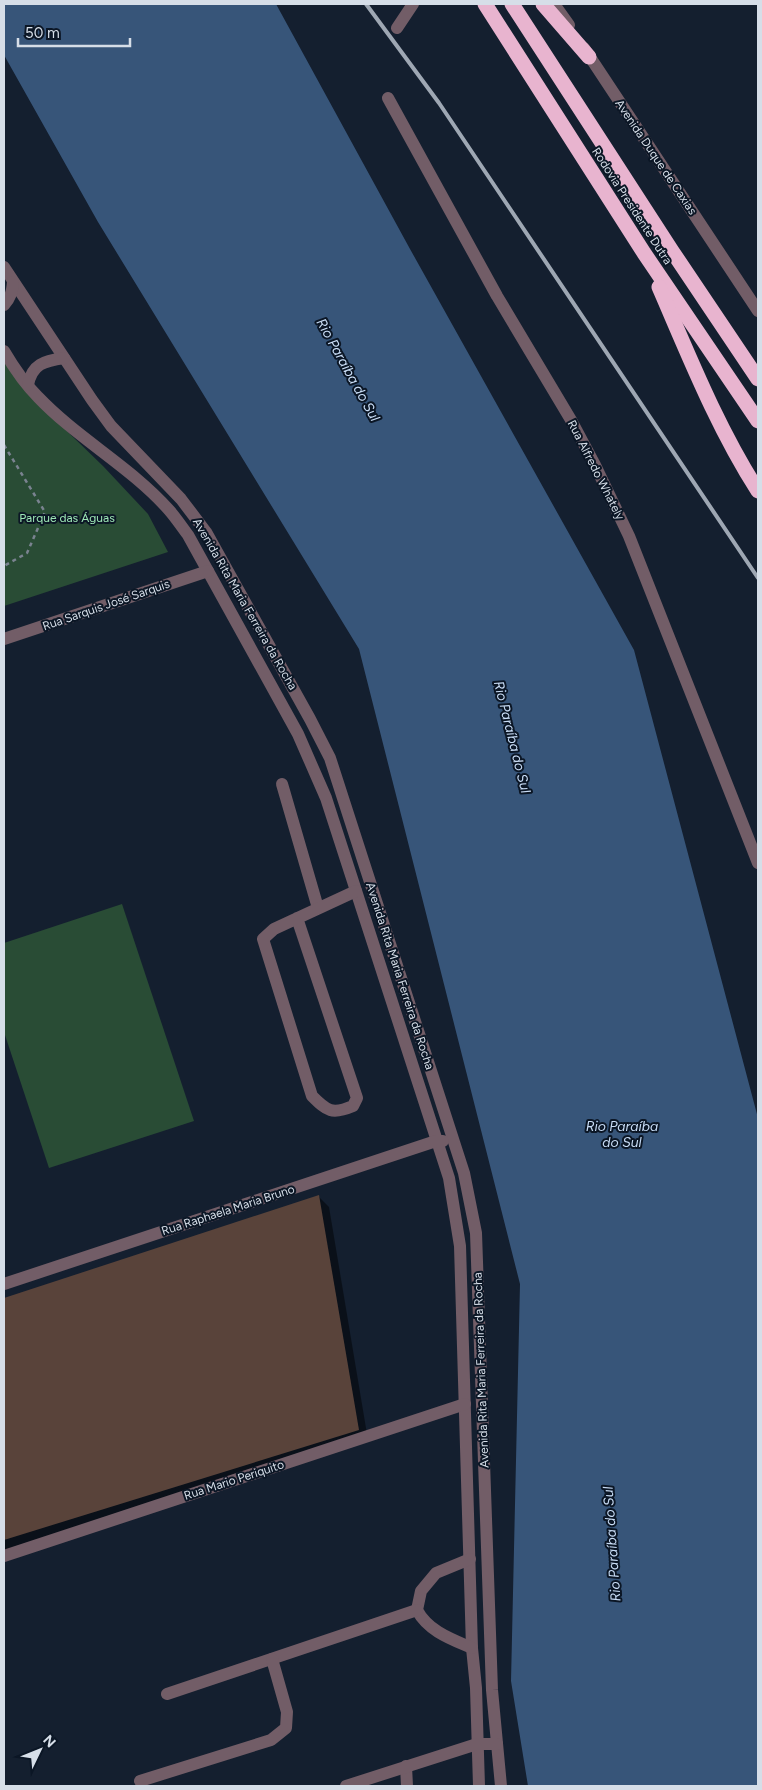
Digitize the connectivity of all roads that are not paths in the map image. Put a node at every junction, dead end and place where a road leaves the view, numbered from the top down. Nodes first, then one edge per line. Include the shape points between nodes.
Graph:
1 (412, 4) edge
2 (485, 4) edge
3 (512, 4) edge
4 (543, 4) edge
5 (554, 4) edge
6 (397, 28) dead end
7 (589, 56) junction
8 (388, 98) dead end
9 (644, 253) junction
10 (4, 267) edge
11 (13, 282) junction
12 (4, 305) edge
13 (758, 310) edge
14 (4, 351) edge
15 (64, 358) junction
16 (758, 379) edge
17 (28, 385) junction
18 (758, 421) edge
19 (758, 491) edge
20 (208, 571) junction
21 (4, 639) edge
22 (282, 784) dead end
23 (758, 863) edge
24 (356, 891) junction
25 (318, 908) junction
26 (298, 918) junction
27 (453, 1140) junction
28 (436, 1141) junction
29 (4, 1284) edge
30 (465, 1404) junction
31 (4, 1556) edge
32 (470, 1559) junction
33 (417, 1610) junction
34 (472, 1648) junction
35 (272, 1659) junction
36 (167, 1694) dead end
37 (477, 1744) junction
38 (497, 1744) junction
39 (406, 1766) junction
40 (140, 1781) dead end
41 (346, 1786) edge
42 (407, 1786) edge
43 (479, 1786) edge
44 (501, 1786) edge

1 - 6 street
2 - 9 highway, Rodovia Presidente Dutra
3 - 16 highway, Rodovia Presidente Dutra
4 - 7 highway
5 - 7 street, Avenida Duque de Caxias
7 - 13 street, Avenida Duque de Caxias
8 - 23 street, Rua Alfredo Whately via 604,483 629,536
9 - 18 highway, Rodovia Presidente Dutra
9 - 19 highway via 715,416
10 - 11 street, Avenida Rita Maria Ferreira da Rocha
11 - 12 street
11 - 15 street, Avenida Rita Maria Ferreira da Rocha
14 - 17 street, Avenida Rita Maria Ferreira da Rocha
15 - 17 street via 40,364 29,376
15 - 27 street, Avenida Rita Maria Ferreira da Rocha via 111,426 181,499 206,532 330,758
17 - 20 street, Avenida Rita Maria Ferreira da Rocha via 39,399 169,510 188,535
20 - 21 street, Rua Sarquis José Sarquis
20 - 24 street, Avenida Rita Maria Ferreira da Rocha via 298,734 326,798
22 - 25 street
24 - 25 street
24 - 28 street, Avenida Rita Maria Ferreira da Rocha
25 - 26 street
26 - 26 street via 357,1098 353,1106 339,1112 325,1108 312,1096 263,939 274,929
27 - 28 street, Rua Raphaela Maria Bruno
27 - 38 street, Avenida Rita Maria Ferreira da Rocha via 464,1173 476,1233 492,1690
28 - 29 street, Rua Raphaela Maria Bruno
28 - 30 street, Avenida Rita Maria Ferreira da Rocha via 449,1178 460,1246
30 - 31 street, Rua Mario Periquito
30 - 32 street, Avenida Rita Maria Ferreira da Rocha
32 - 33 street via 436,1573 421,1591
32 - 34 street, Avenida Rita Maria Ferreira da Rocha
33 - 34 street via 433,1629
33 - 35 street
34 - 37 street, Avenida Rita Maria Ferreira da Rocha
35 - 36 street
35 - 40 street via 287,1712 286,1728 271,1740
37 - 38 street
37 - 39 street
37 - 43 street, Avenida Rita Maria Ferreira da Rocha
38 - 44 street, Avenida Rita Maria Ferreira da Rocha
39 - 41 street
39 - 42 street

